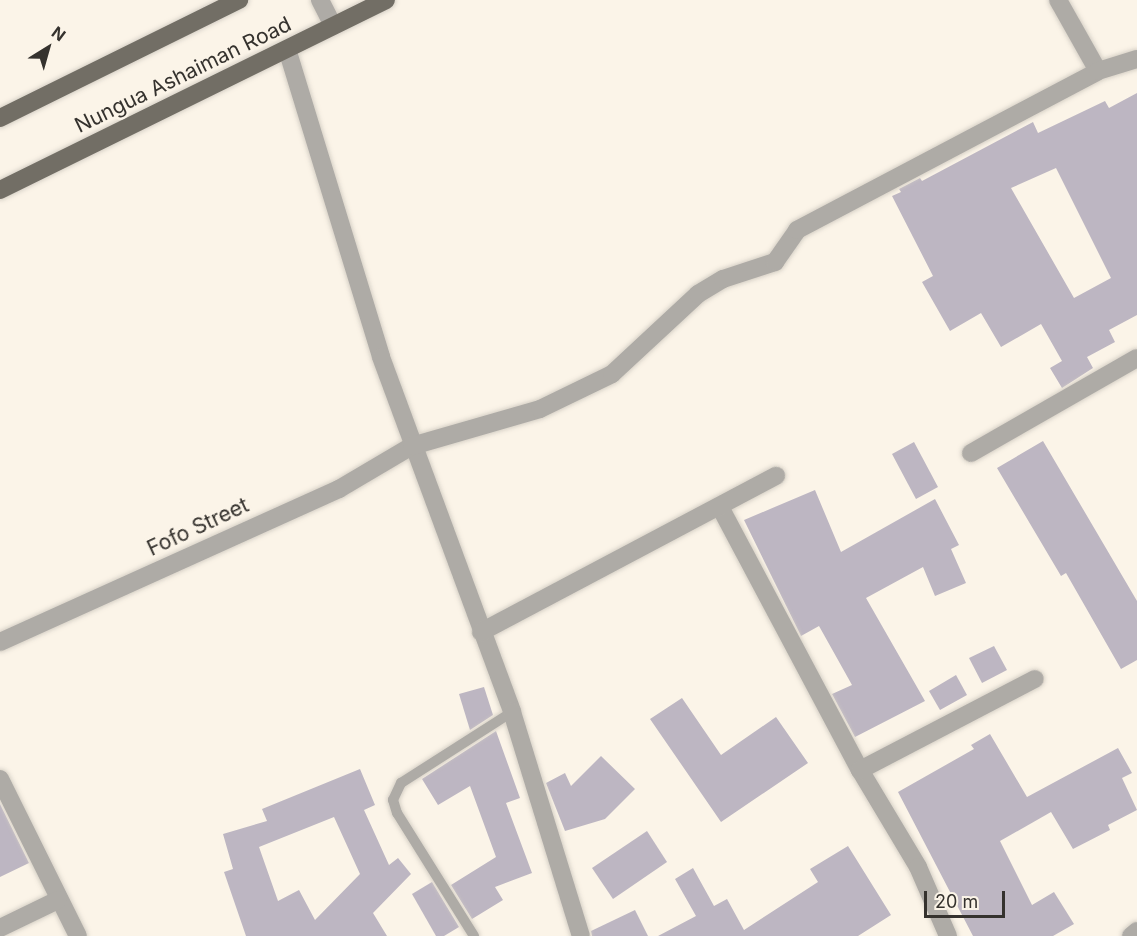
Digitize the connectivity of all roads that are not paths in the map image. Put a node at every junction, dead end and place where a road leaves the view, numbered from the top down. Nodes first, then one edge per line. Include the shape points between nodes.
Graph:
1 (239, 0) edge
2 (320, 0) edge
3 (386, 0) edge
4 (1058, 0) edge
5 (333, 26) junction
6 (287, 49) junction
7 (1137, 59) edge
8 (1098, 71) junction
9 (0, 118) edge
10 (0, 190) edge
11 (1137, 358) edge
12 (412, 446) junction
13 (971, 453) dead end
14 (776, 476) dead end
15 (720, 507) junction
16 (481, 632) junction
17 (0, 642) edge
18 (1035, 679) dead end
19 (512, 712) junction
20 (860, 770) junction
21 (0, 779) edge
22 (58, 900) junction
23 (0, 928) edge
24 (1137, 931) edge
25 (78, 936) edge
26 (474, 936) edge
27 (581, 936) edge
28 (948, 936) edge
29 (1131, 936) edge

1 - 9 main road, Nungua Ashaiman Road
2 - 5 street
3 - 5 main road, Nungua Ashaiman Road
4 - 8 street
5 - 6 main road, Nungua Ashaiman Road
6 - 10 main road, Nungua Ashaiman Road
6 - 12 street
7 - 8 street, Fofo Street
8 - 12 street, Fofo Street via 797,230 775,261 723,279 698,294 612,374 540,409
11 - 13 street
12 - 16 street
12 - 17 street, Fofo Street via 339,489
14 - 15 street
15 - 16 street
15 - 20 street
16 - 19 street
18 - 20 street
19 - 26 lane via 401,783 393,800 397,813
19 - 27 street
20 - 28 street via 918,867
21 - 22 street
22 - 23 street
22 - 25 street
24 - 29 street

